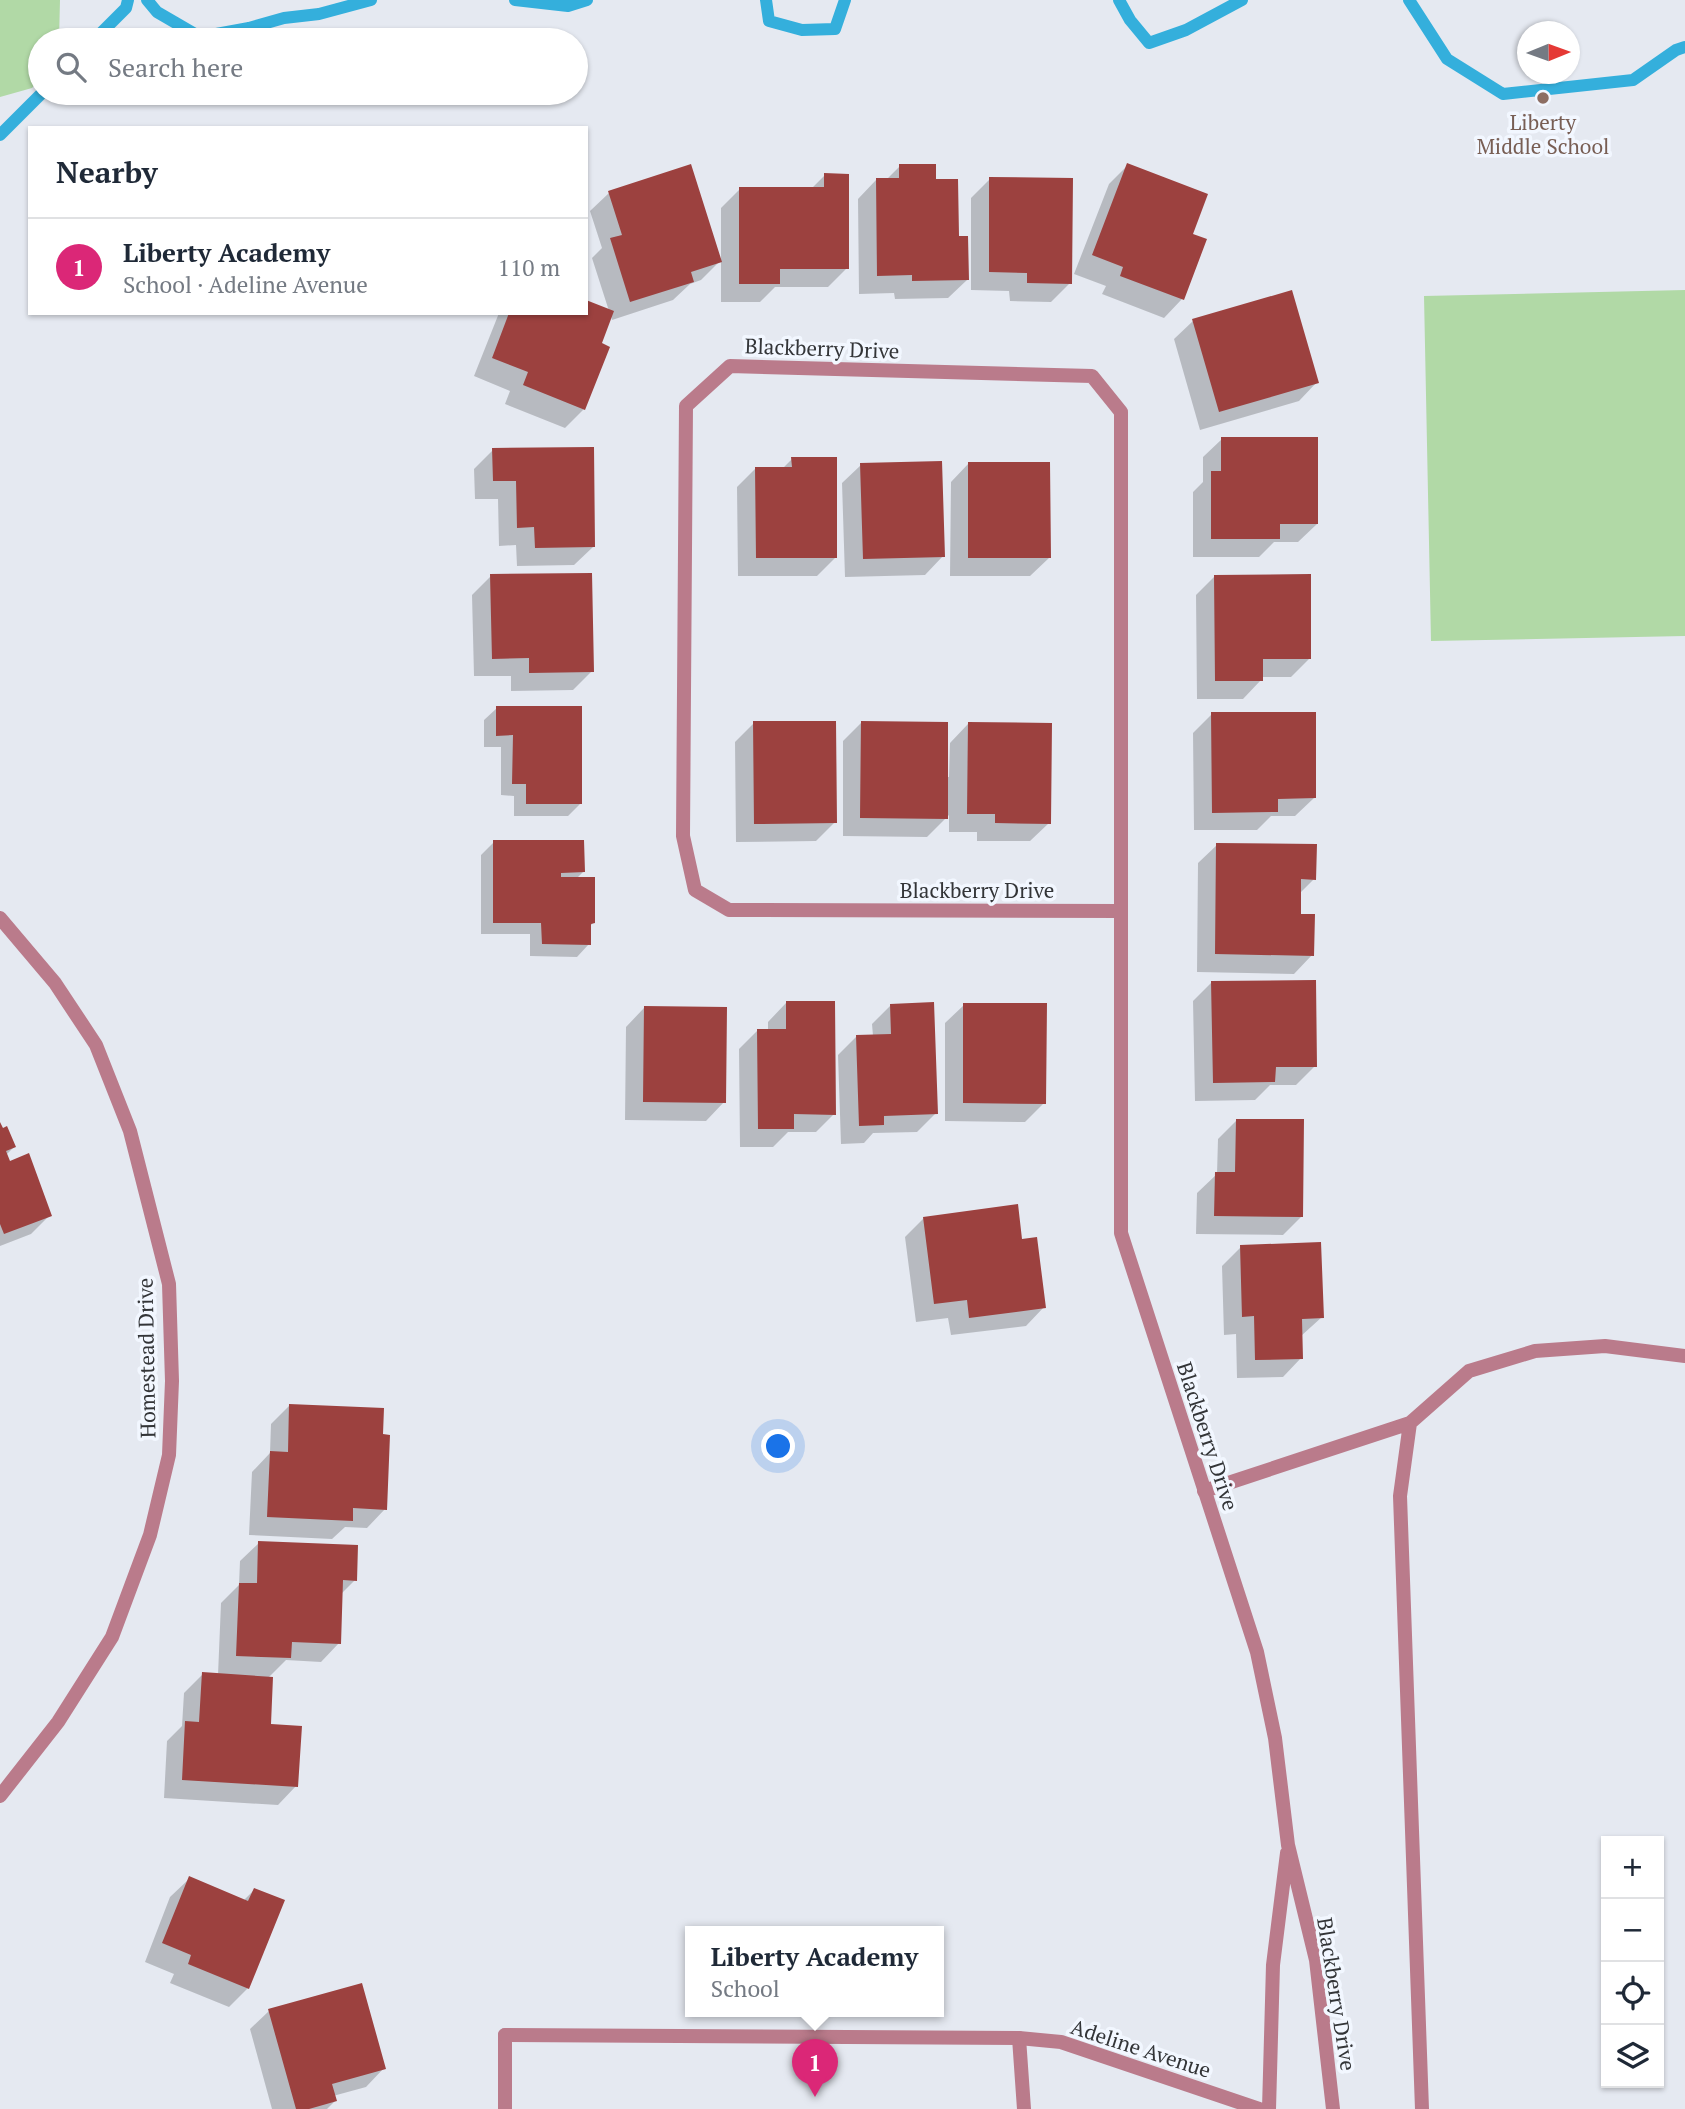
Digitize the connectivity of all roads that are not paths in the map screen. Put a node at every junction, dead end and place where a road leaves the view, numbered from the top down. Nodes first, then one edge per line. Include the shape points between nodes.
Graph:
1 (1121, 911) junction
2 (2, 923) edge
3 (1685, 1356) edge
4 (1410, 1423) junction
5 (1204, 1491) junction
6 (0, 1796) edge
7 (1288, 1845) junction
8 (1019, 2038) junction
9 (505, 2109) edge
10 (1024, 2109) edge
11 (1259, 2109) edge
12 (1269, 2109) edge
13 (1333, 2109) edge
14 (1422, 2109) edge

1 - 1 street, Blackberry Drive via 729,910 695,890 683,836 686,405 730,366 1092,376 1121,412
1 - 5 street, Blackberry Drive via 1121,1233
2 - 6 street, Homestead Drive via 55,983 96,1045 130,1131 169,1284 172,1381 169,1455 150,1535 112,1637 58,1722
3 - 4 street via 1605,1346 1535,1352 1469,1371
4 - 5 street
4 - 14 street via 1400,1496
5 - 7 street, Blackberry Drive via 1257,1652 1275,1738
7 - 12 street, Blackberry Drive via 1273,1965
7 - 13 street, Blackberry Drive via 1316,1960
8 - 9 street, Adeline Avenue via 505,2035
8 - 10 street
8 - 11 street, Adeline Avenue via 1061,2042

